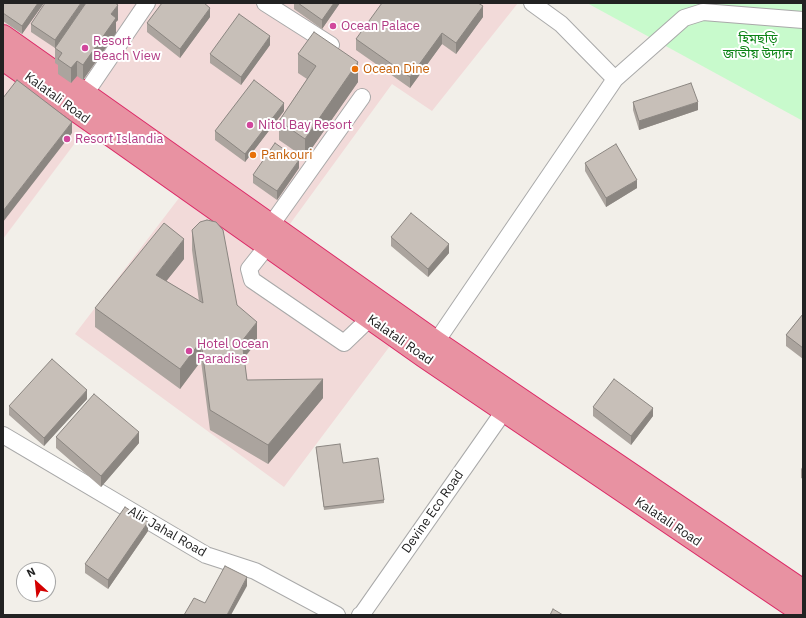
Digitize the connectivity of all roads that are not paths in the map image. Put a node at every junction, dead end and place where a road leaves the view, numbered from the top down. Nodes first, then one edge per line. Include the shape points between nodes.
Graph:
1 (147, 3) edge
2 (265, 3) edge
3 (532, 3) edge
4 (803, 20) edge
5 (5, 46) edge
6 (334, 47) edge
7 (615, 79) junction
8 (85, 94) junction
9 (362, 97) dead end
10 (269, 235) junction
11 (370, 318) junction
12 (436, 342) junction
13 (504, 411) junction
14 (3, 435) edge
15 (803, 592) edge
16 (803, 613) edge
17 (338, 615) edge
18 (362, 615) edge

1 - 8 street
2 - 6 street
3 - 7 street via 561,24
4 - 7 street, Kalatali Road via 703,12 684,18
5 - 8 highway, Kalatali Road
5 - 10 highway, Kalatali Road via 73,109
7 - 12 street, Kalatali Road
8 - 10 highway, Kalatali Road
9 - 10 street
10 - 11 highway, Kalatali Road
10 - 11 street via 249,269 252,280 344,343
10 - 12 highway, Kalatali Road
11 - 13 highway, Kalatali Road
12 - 15 highway, Kalatali Road
13 - 16 highway, Kalatali Road
13 - 18 street, Devine Eco Road
14 - 17 street, Alir Jahal Road via 206,555 254,571

